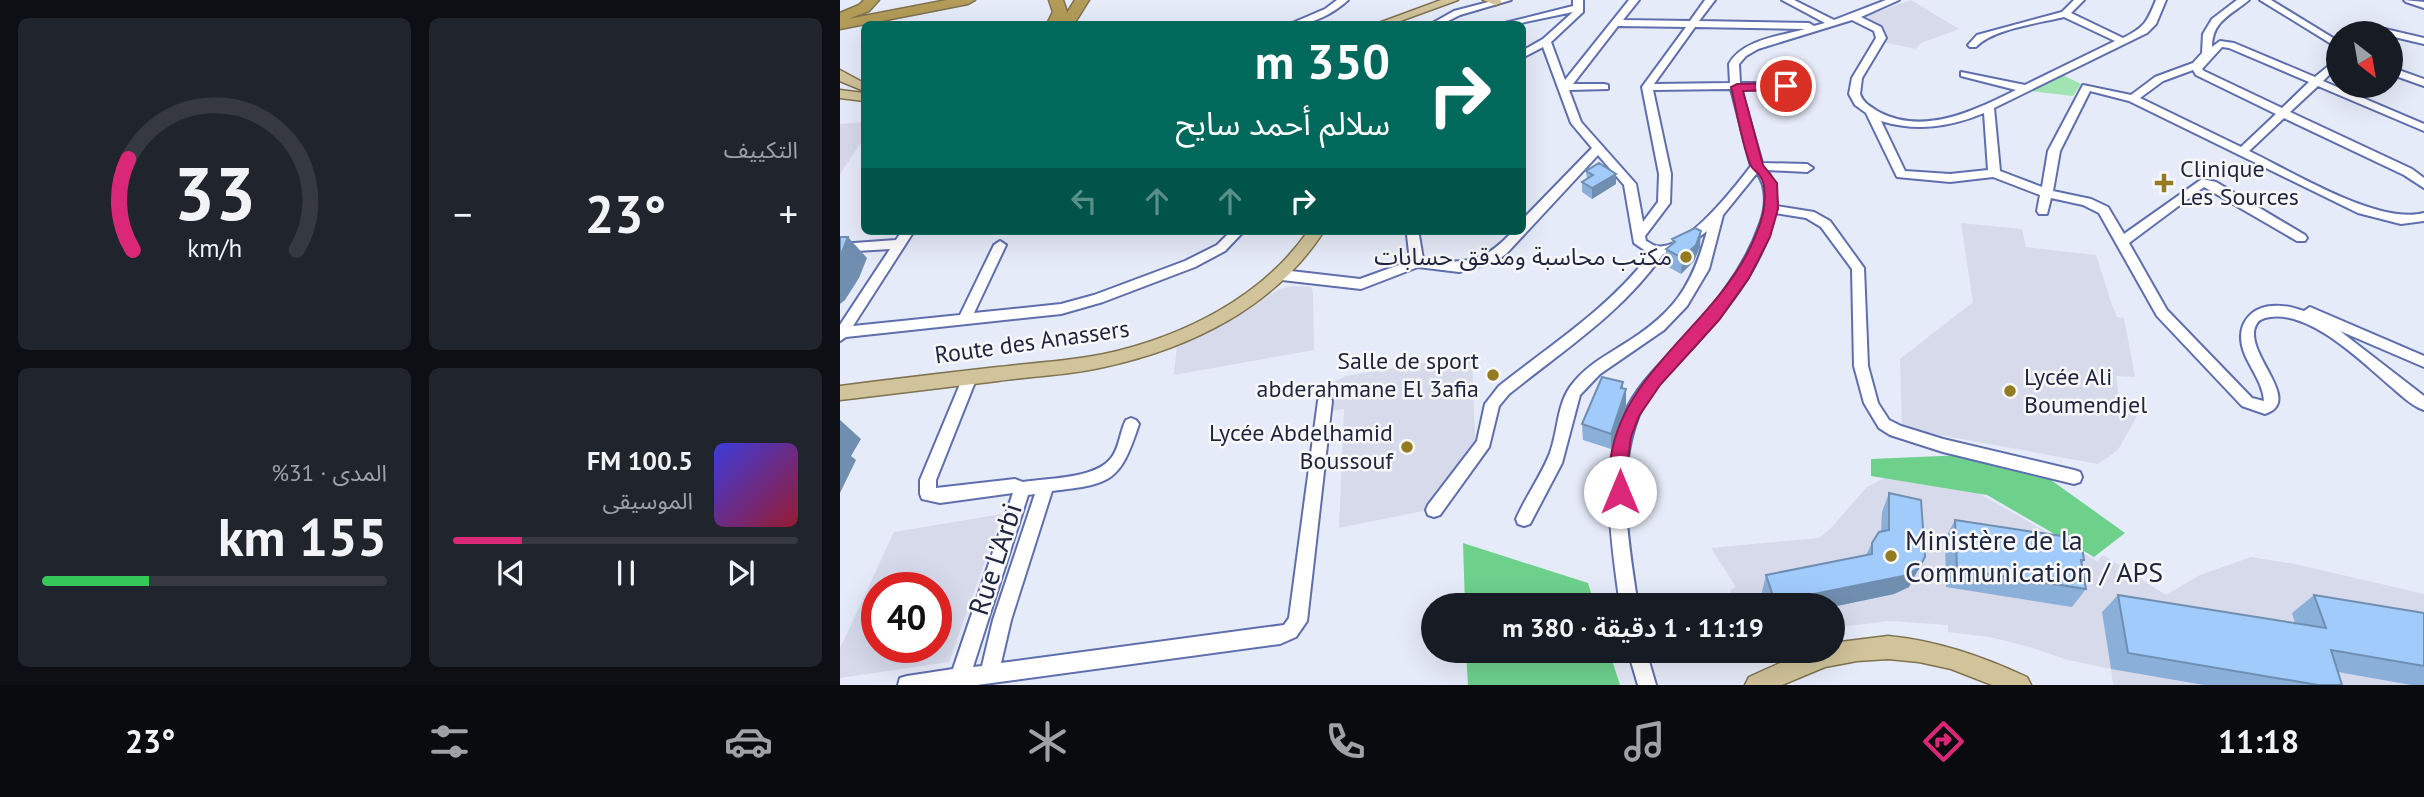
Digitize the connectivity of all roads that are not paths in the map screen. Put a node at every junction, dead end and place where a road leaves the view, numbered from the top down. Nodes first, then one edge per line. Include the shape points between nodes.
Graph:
1 (872, 0) edge
2 (937, 0) edge
3 (1056, 0) edge
4 (1082, 0) edge
5 (1343, 0) edge
6 (1452, 0) edge
7 (1469, 0) edge
8 (1634, 0) edge
9 (1710, 0) edge
10 (1787, 0) edge
11 (1894, 0) edge
12 (2079, 0) edge
13 (2161, 0) edge
14 (2244, 0) edge
15 (2264, 0) edge
16 (2409, 0) edge
17 (962, 1) edge
18 (1497, 1) edge
19 (1437, 3) edge
20 (1578, 4) edge
21 (2424, 5) edge
22 (2065, 14) junction
23 (1853, 17) junction
24 (840, 18) edge
25 (1056, 21) edge
26 (1069, 21) edge
27 (1303, 21) edge
28 (1390, 21) edge
29 (1411, 21) edge
30 (1442, 21) edge
31 (1517, 21) edge
32 (1616, 23) junction
33 (1827, 24) junction
34 (840, 25) edge
35 (1694, 25) junction
36 (2403, 36) edge
37 (2326, 38) edge
38 (1546, 40) junction
39 (2122, 41) junction
40 (2424, 41) edge
41 (1973, 45) dead end
42 (1526, 52) edge
43 (2326, 71) edge
44 (840, 74) edge
45 (1965, 74) dead end
46 (2403, 75) edge
47 (2316, 80) junction
48 (2424, 83) edge
49 (861, 86) edge
50 (1786, 86) dead end
51 (1565, 87) junction
52 (1604, 87) dead end
53 (1647, 87) junction
54 (1737, 87) junction
55 (2027, 89) junction
56 (841, 95) edge
57 (861, 97) edge
58 (2133, 99) junction
59 (1989, 107) junction
60 (1871, 112) junction
61 (2281, 113) junction
62 (2424, 128) edge
63 (1598, 149) junction
64 (2242, 152) junction
65 (1757, 166) junction
66 (1807, 168) dead end
67 (1994, 173) junction
68 (2424, 184) edge
69 (2046, 194) junction
70 (1771, 209) junction
71 (2043, 211) dead end
72 (1721, 212) junction
73 (2421, 219) edge
74 (1526, 224) edge
75 (905, 235) edge
76 (1234, 235) edge
77 (1314, 235) edge
78 (1413, 235) edge
79 (1516, 235) edge
80 (1639, 235) junction
81 (2301, 238) dead end
82 (2122, 242) junction
83 (898, 244) junction
84 (1000, 245) dead end
85 (840, 248) edge
86 (1658, 251) junction
87 (1417, 262) junction
88 (1282, 275) junction
89 (2281, 310) junction
90 (965, 319) junction
91 (840, 334) edge
92 (2424, 362) edge
93 (970, 377) junction
94 (840, 393) edge
95 (1325, 401) dead end
96 (2424, 404) edge
97 (1131, 424) dead end
98 (2074, 477) dead end
99 (1046, 485) junction
100 (1022, 489) junction
101 (1434, 510) dead end
102 (1524, 519) dead end
103 (1627, 593) edge
104 (1641, 663) edge
105 (989, 674) junction
106 (960, 678) junction
107 (907, 685) edge
108 (1647, 685) edge
109 (1757, 685) edge
110 (2019, 685) edge

1 - 24 highway
2 - 24 highway
3 - 25 highway via 1060,12
4 - 26 highway
5 - 27 street
6 - 19 main road
7 - 29 main road
8 - 32 street
9 - 35 street
10 - 33 street
11 - 23 street
12 - 22 street
13 - 39 street via 2149,27
14 - 58 street via 2212,22 2207,53 2197,65 2159,79
15 - 37 street
16 - 21 street
17 - 34 highway
18 - 30 street
19 - 28 main road
20 - 31 street
20 - 38 street via 1578,12
22 - 39 street
22 - 41 street via 1980,37
23 - 33 street
23 - 60 street via 1873,26 1881,37 1854,86 1857,100
32 - 35 street
32 - 51 street
33 - 35 street
33 - 54 street via 1740,55 1733,67
35 - 53 street
36 - 40 street
38 - 42 street
38 - 51 street
39 - 55 street
43 - 47 street
44 - 49 main road
45 - 55 street
46 - 48 street
47 - 61 street
47 - 61 street via 2231,45 2220,44 2197,69
47 - 62 street
50 - 54 street
51 - 52 street
51 - 63 street via 1576,123
53 - 54 street
53 - 80 street via 1665,174 1664,203
54 - 65 street
55 - 59 street
56 - 57 main road
58 - 64 street
58 - 69 street via 2087,87 2054,151
59 - 60 street via 1951,123 1923,125 1895,122
59 - 67 street
60 - 67 street via 1900,174 1950,178
61 - 64 street
61 - 68 street
63 - 74 street
63 - 80 street via 1630,184
64 - 73 street via 2362,210 2389,219
65 - 66 street
65 - 70 street via 1771,183
65 - 72 street
67 - 69 street
69 - 71 street
69 - 82 street via 2100,207
70 - 98 street via 1819,218 1858,268 1864,379 1884,424 1910,436
70 - 103 street via 1744,274 1643,394 1627,425 1618,466
72 - 86 street via 1688,239
72 - 102 street via 1696,281 1671,315 1575,390 1555,463
75 - 83 street
76 - 90 street via 1221,248 1190,264 1098,299 1061,309
77 - 88 main road, Route des Anassers
78 - 87 street
79 - 87 street via 1502,251 1476,264 1459,268
80 - 86 street via 1643,246
81 - 82 street via 2202,183
82 - 89 street via 2172,326 2239,396 2259,408 2269,407 2273,399 2251,352 2248,329 2256,316
83 - 85 street
83 - 91 street
84 - 90 street
86 - 101 street via 1615,303 1504,390 1492,404 1484,443
87 - 88 street via 1361,284
88 - 93 main road, Route des Anassers via 1226,313 1140,352
89 - 92 street via 2316,313
89 - 96 street via 2347,342
90 - 91 street
93 - 94 main road, Route des Anassers
93 - 100 street, Rue L'Arbi via 928,480 928,494
95 - 105 street via 1298,621 1290,631
97 - 99 street via 1112,467 1091,478
99 - 100 street, Rue L'Arbi
99 - 105 street, Rue L'Arbi
100 - 106 street
104 - 108 street
105 - 106 street
106 - 107 street
109 - 110 main road via 1823,655 1873,647 1947,655

